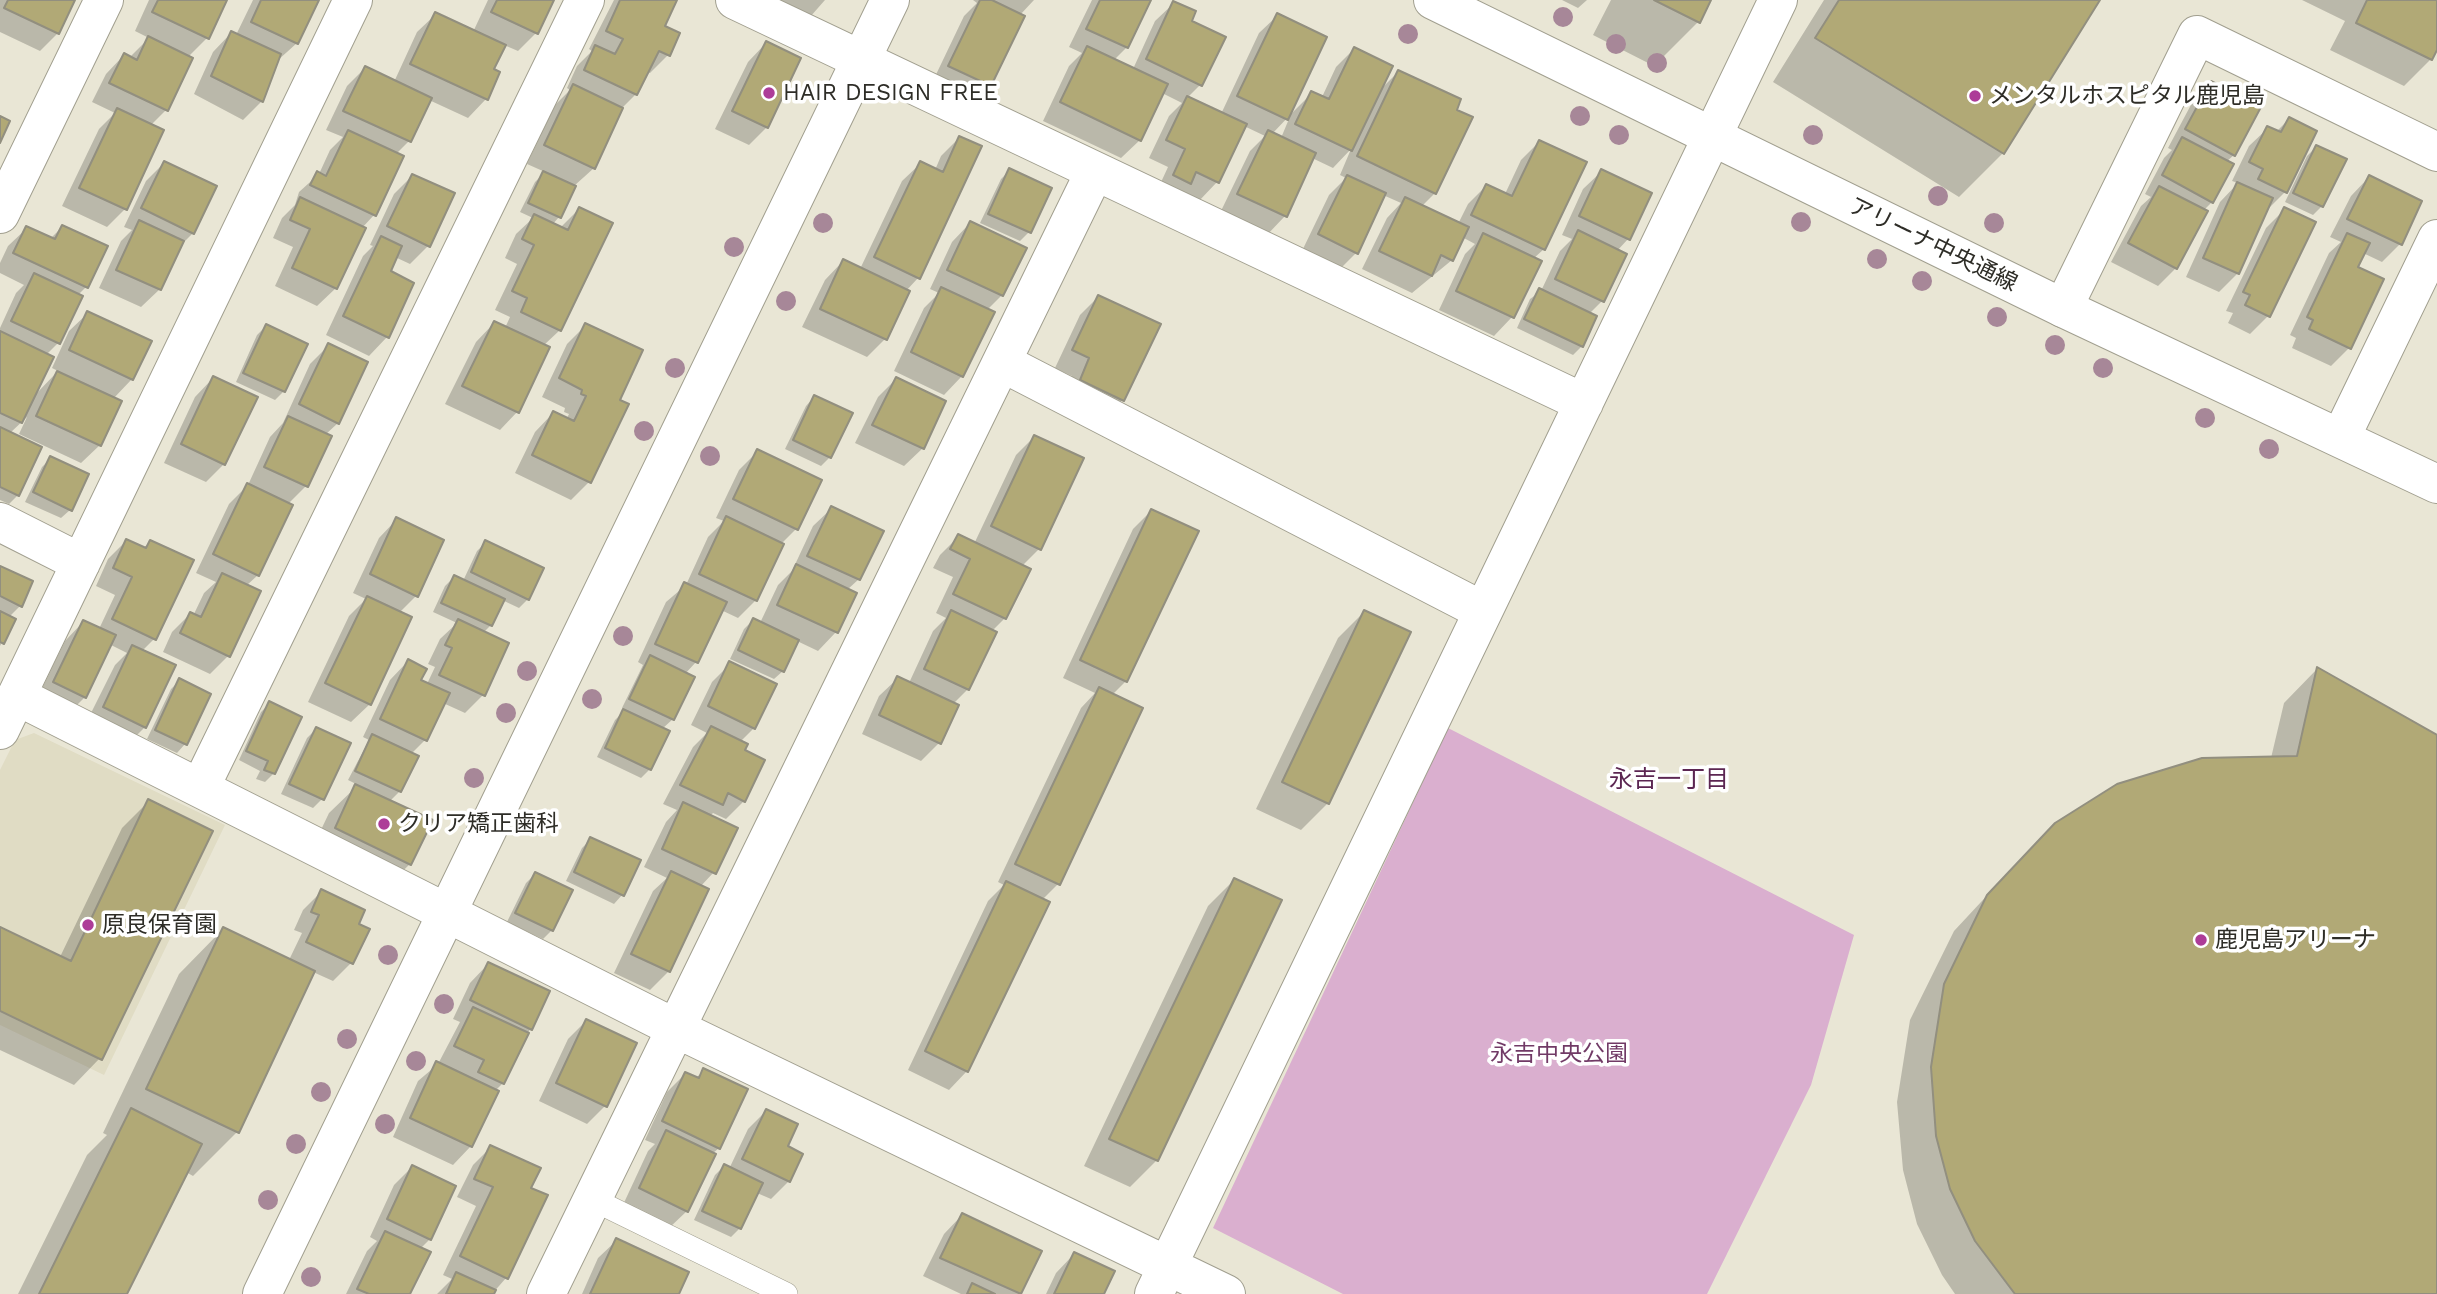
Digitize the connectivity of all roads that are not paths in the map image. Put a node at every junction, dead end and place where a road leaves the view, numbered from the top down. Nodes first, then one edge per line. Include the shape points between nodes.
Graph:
1 (104, 0) edge
2 (353, 0) edge
3 (585, 0) edge
4 (735, 0) edge
5 (890, 0) edge
6 (1433, 0) edge
7 (1778, 0) edge
8 (861, 60) junction
9 (1712, 138) junction
10 (2437, 152) edge
11 (1095, 171) junction
12 (0, 215) edge
13 (2437, 239) edge
14 (2063, 308) junction
15 (1003, 363) junction
16 (1584, 403) junction
17 (2341, 437) junction
18 (2437, 484) edge
19 (0, 522) edge
20 (81, 563) junction
21 (1483, 611) junction
22 (17, 695) junction
23 (0, 730) edge
24 (200, 788) junction
25 (447, 914) junction
26 (675, 1028) junction
27 (592, 1199) junction
28 (1161, 1280) edge
29 (262, 1294) edge
30 (546, 1294) edge
31 (786, 1294) edge
32 (1226, 1294) edge

1 - 12 street
2 - 20 street
3 - 24 street
4 - 8 street
5 - 8 street
6 - 9 street, アリーナ中央通線
7 - 9 street
8 - 11 street
8 - 25 street
9 - 14 street, アリーナ中央通線
9 - 16 street
10 - 14 street via 2197,35
11 - 15 street
11 - 16 street
13 - 17 street
14 - 17 street, アリーナ中央通線
15 - 21 street
15 - 26 street
16 - 21 street
17 - 18 street, アリーナ中央通線
19 - 20 street
20 - 22 street
21 - 28 street
22 - 23 street
22 - 24 street
24 - 25 street
25 - 26 street
25 - 29 street
26 - 27 street
26 - 28 street
27 - 30 street
27 - 31 lane
28 - 32 street

